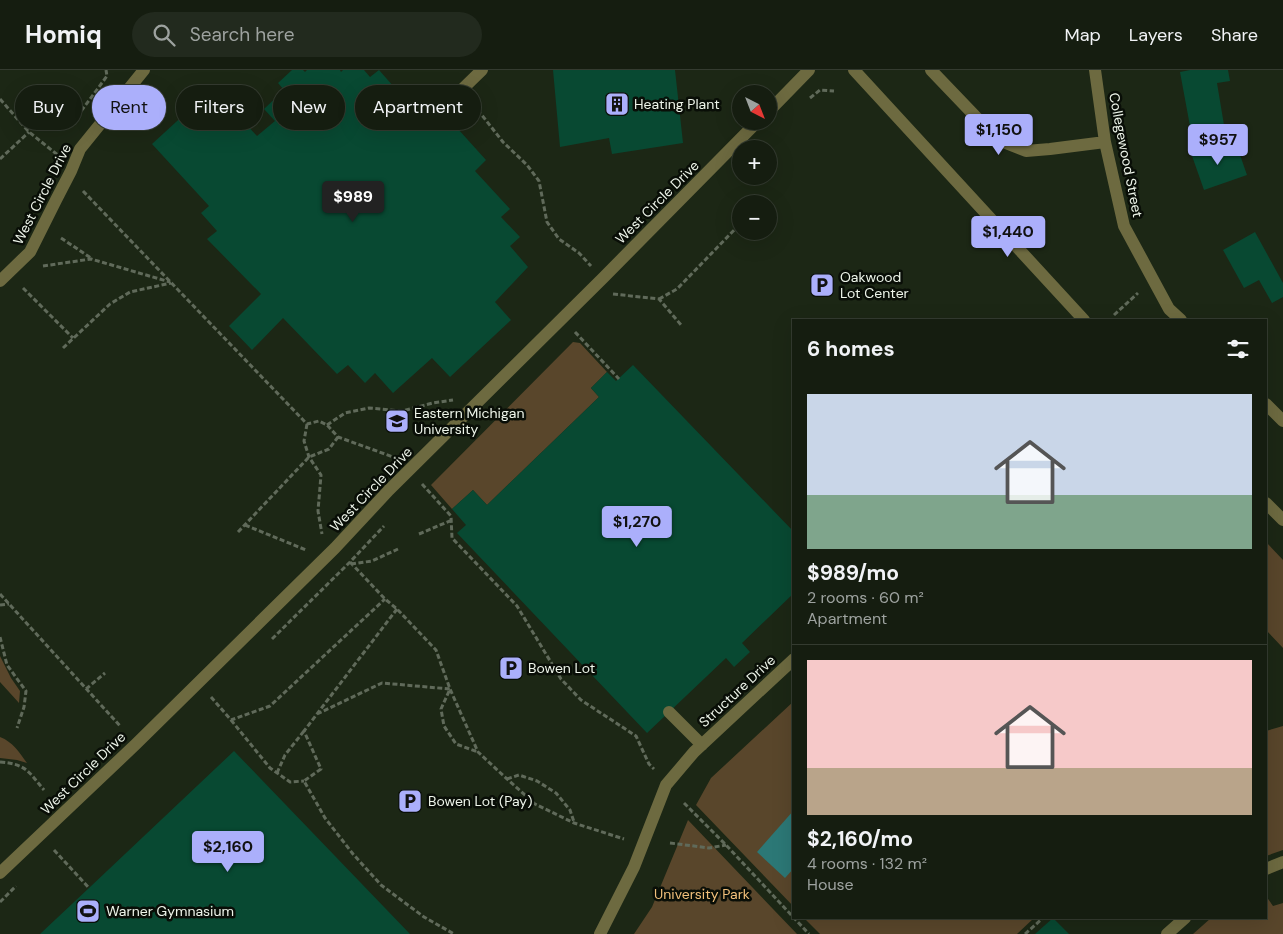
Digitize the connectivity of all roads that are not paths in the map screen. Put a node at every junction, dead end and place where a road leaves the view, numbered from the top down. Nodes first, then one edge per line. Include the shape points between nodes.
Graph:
1 (144, 70) edge
2 (482, 70) edge
3 (809, 70) edge
4 (854, 70) edge
5 (931, 70) edge
6 (1095, 70) edge
7 (466, 85) edge
8 (778, 102) edge
9 (749, 130) edge
10 (1105, 142) junction
11 (0, 281) edge
12 (1083, 319) edge
13 (1180, 319) edge
14 (1267, 405) edge
15 (1282, 418) edge
16 (1267, 504) edge
17 (1283, 520) edge
18 (792, 661) edge
19 (669, 712) dead end
20 (702, 745) junction
21 (1283, 862) edge
22 (1267, 869) edge
23 (0, 873) edge
24 (1184, 919) edge
25 (600, 934) edge
26 (1167, 934) edge

1 - 11 street, West Circle Drive via 80,149 30,252
2 - 7 street
3 - 8 street
4 - 12 street
5 - 10 street via 998,140 1026,150
6 - 10 street, Collegewood Street
9 - 23 street, West Circle Drive via 335,548
10 - 13 street, Collegewood Street via 1124,226 1169,309
14 - 15 street
16 - 17 street
18 - 20 street, Structure Drive
19 - 20 street
20 - 25 street, Structure Drive via 666,785 634,867
21 - 22 street
24 - 26 street

